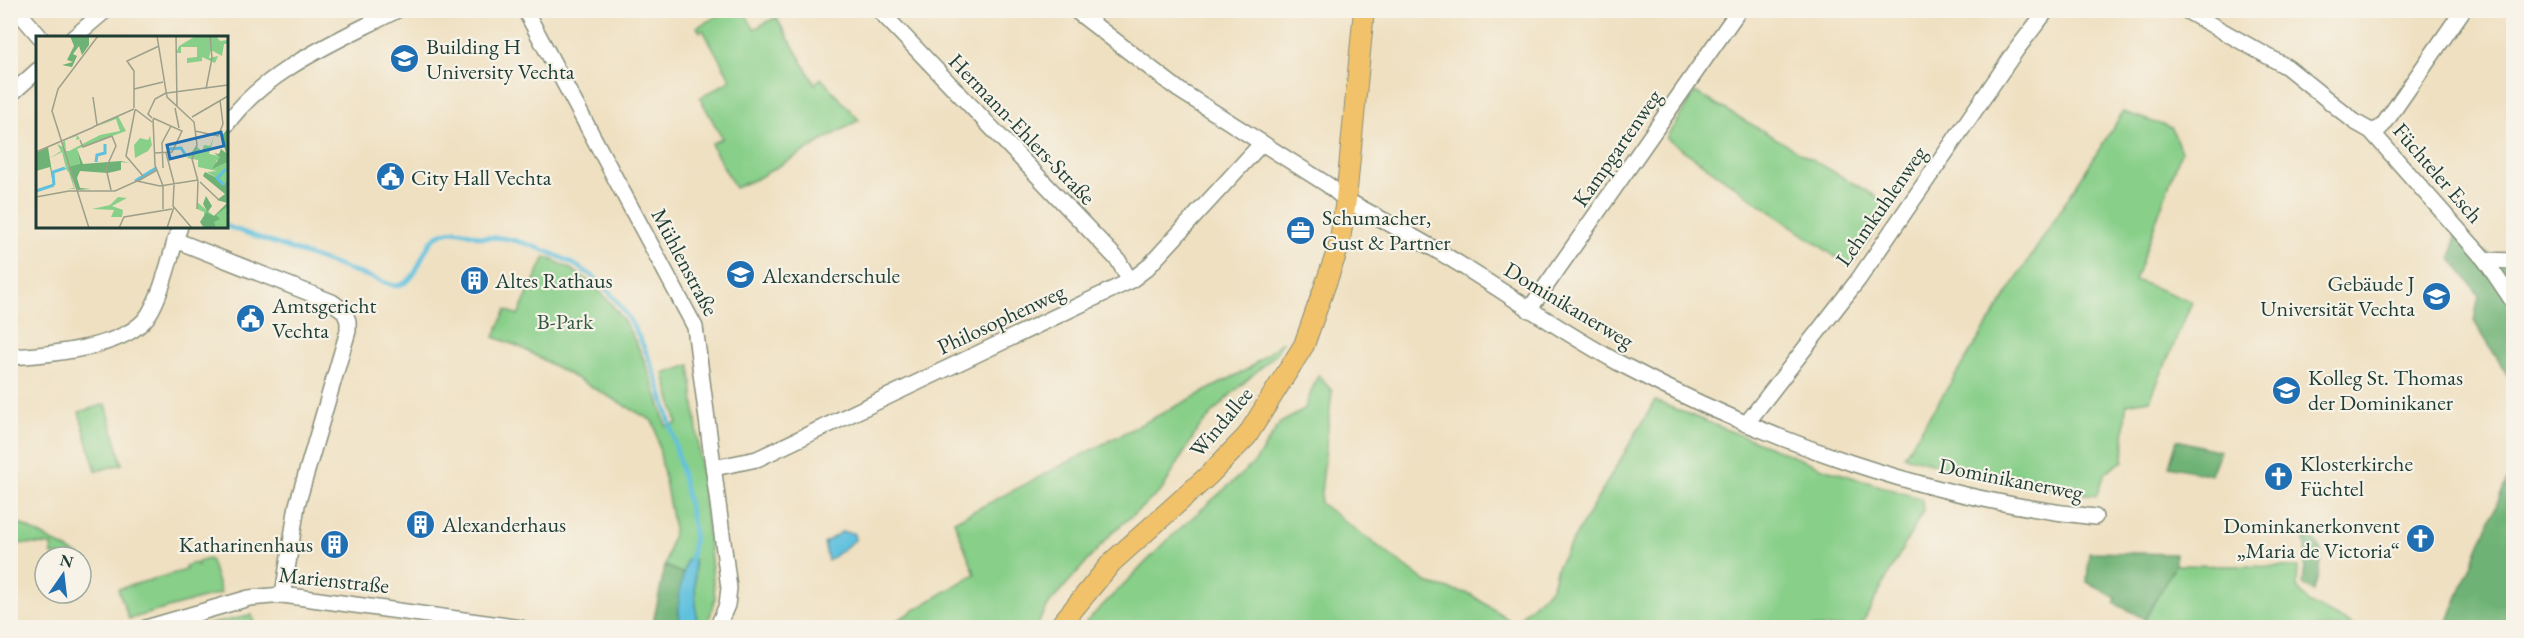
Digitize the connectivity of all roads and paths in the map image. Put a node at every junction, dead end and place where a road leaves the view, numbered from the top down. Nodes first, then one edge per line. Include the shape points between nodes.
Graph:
1 (17, 10) edge
2 (106, 10) edge
3 (397, 10) edge
4 (525, 10) edge
5 (879, 10) edge
6 (1075, 10) edge
7 (1364, 10) edge
8 (1739, 10) edge
9 (2047, 10) edge
10 (2463, 10) edge
11 (2194, 12) edge
12 (39, 36) edge
13 (79, 36) edge
14 (36, 72) edge
15 (10, 95) edge
16 (228, 123) edge
17 (2371, 130) junction
18 (1262, 143) junction
19 (1346, 200) junction
20 (178, 233) edge
21 (2485, 260) junction
22 (2514, 261) edge
23 (1130, 280) junction
24 (2514, 303) edge
25 (1529, 310) junction
26 (10, 357) edge
27 (1746, 424) junction
28 (714, 468) junction
29 (2095, 517) dead end
30 (284, 595) junction
31 (146, 627) edge
32 (521, 627) edge
33 (717, 627) edge
34 (1058, 627) edge

1 - 12 street
2 - 13 street
3 - 16 street via 286,70 251,96
4 - 28 street, Mühlenstraße via 695,327
5 - 23 street, Hermann-Ehlers-Straße via 1118,260
6 - 18 street, Dominikanerweg via 1179,90
7 - 19 main road, Windallee
8 - 25 street, Kampgartenweg
9 - 27 street, Lehmkuhlenweg via 1858,280
10 - 17 street via 2384,124
11 - 17 street, Füchteler Esch via 2287,67 2355,122
14 - 15 street
17 - 21 street, Füchteler Esch
18 - 19 street, Dominikanerweg
18 - 23 street, Philosophenweg via 1151,264
19 - 25 street, Dominikanerweg via 1470,270
19 - 34 main road, Windallee via 1339,246 1325,291 1304,345 1274,396 1247,436 1112,562
20 - 26 street via 156,302 135,329 56,355
20 - 30 street via 332,302 344,311 348,321 297,505
21 - 22 street
21 - 24 street, Füchteler Esch
23 - 28 street, Philosophenweg via 757,459
25 - 27 street, Dominikanerweg via 1618,362
27 - 29 street, Dominikanerweg via 1940,489 2025,508
28 - 33 street, Mühlenstraße via 729,588 728,605
30 - 31 street, Marienstraße via 249,598
30 - 32 street, Marienstraße

